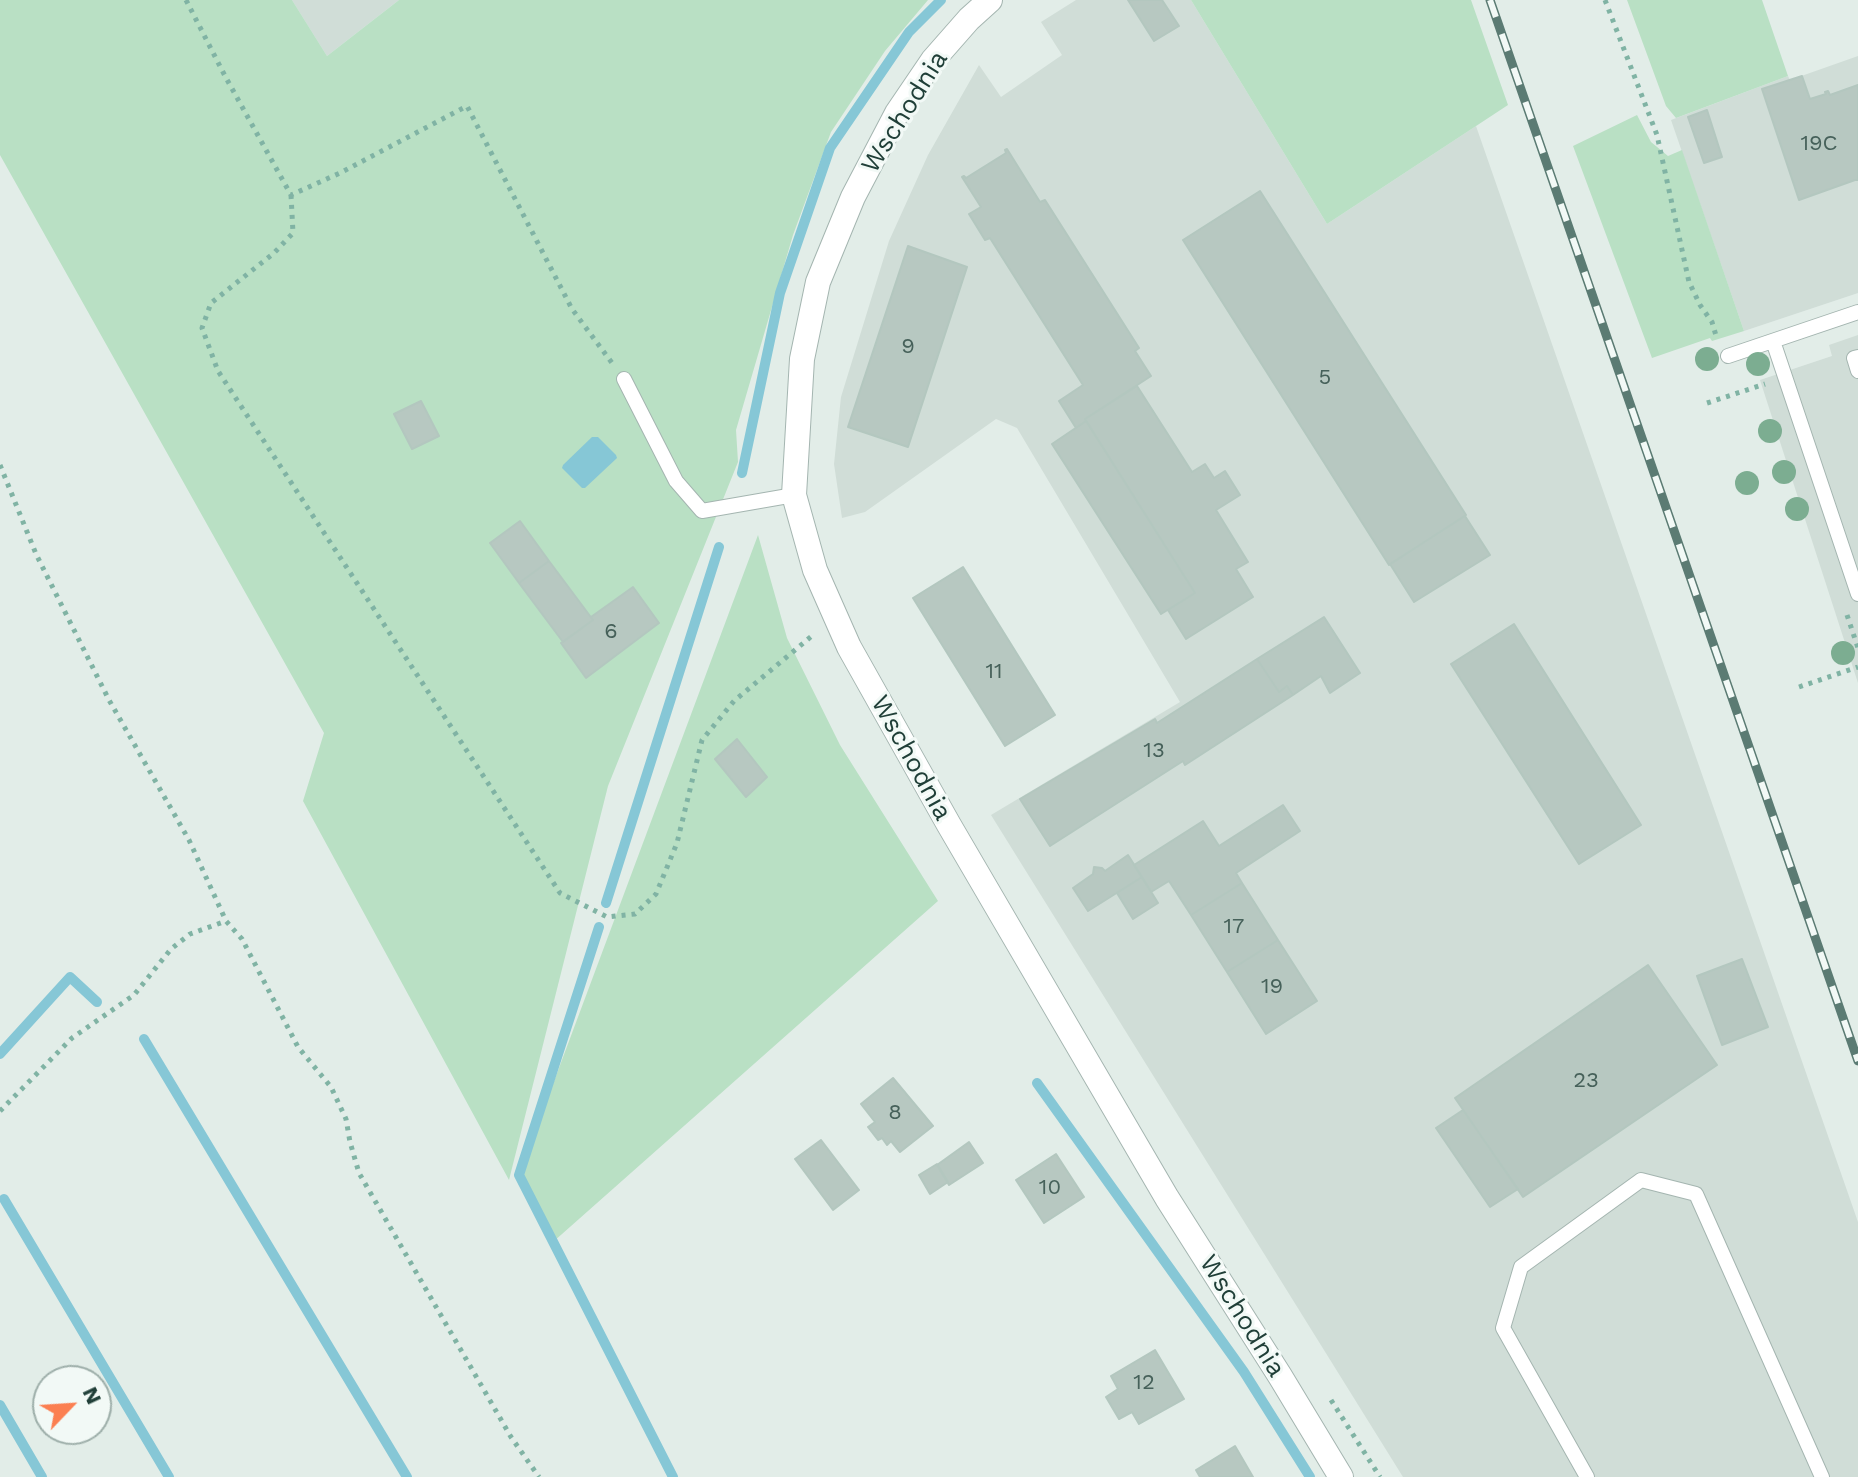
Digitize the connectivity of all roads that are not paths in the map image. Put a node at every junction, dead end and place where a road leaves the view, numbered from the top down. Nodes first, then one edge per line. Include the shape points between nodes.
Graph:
1 (990, 0) edge
2 (1858, 312) edge
3 (1773, 341) junction
4 (1728, 356) dead end
5 (1858, 357) edge
6 (1858, 371) edge
7 (624, 379) road end
8 (794, 495) junction
9 (1858, 594) edge
10 (1341, 1477) edge
11 (1587, 1477) edge
12 (1822, 1477) edge

1 - 8 street, Wschodnia via 933,60 897,113 853,197 818,282 802,359
2 - 3 lane
3 - 4 lane
3 - 9 lane
5 - 6 lane
7 - 8 lane via 676,481 702,511
8 - 10 street, Wschodnia via 815,570 864,674 1167,1198
11 - 12 lane via 1503,1328 1521,1267 1641,1180 1696,1194

